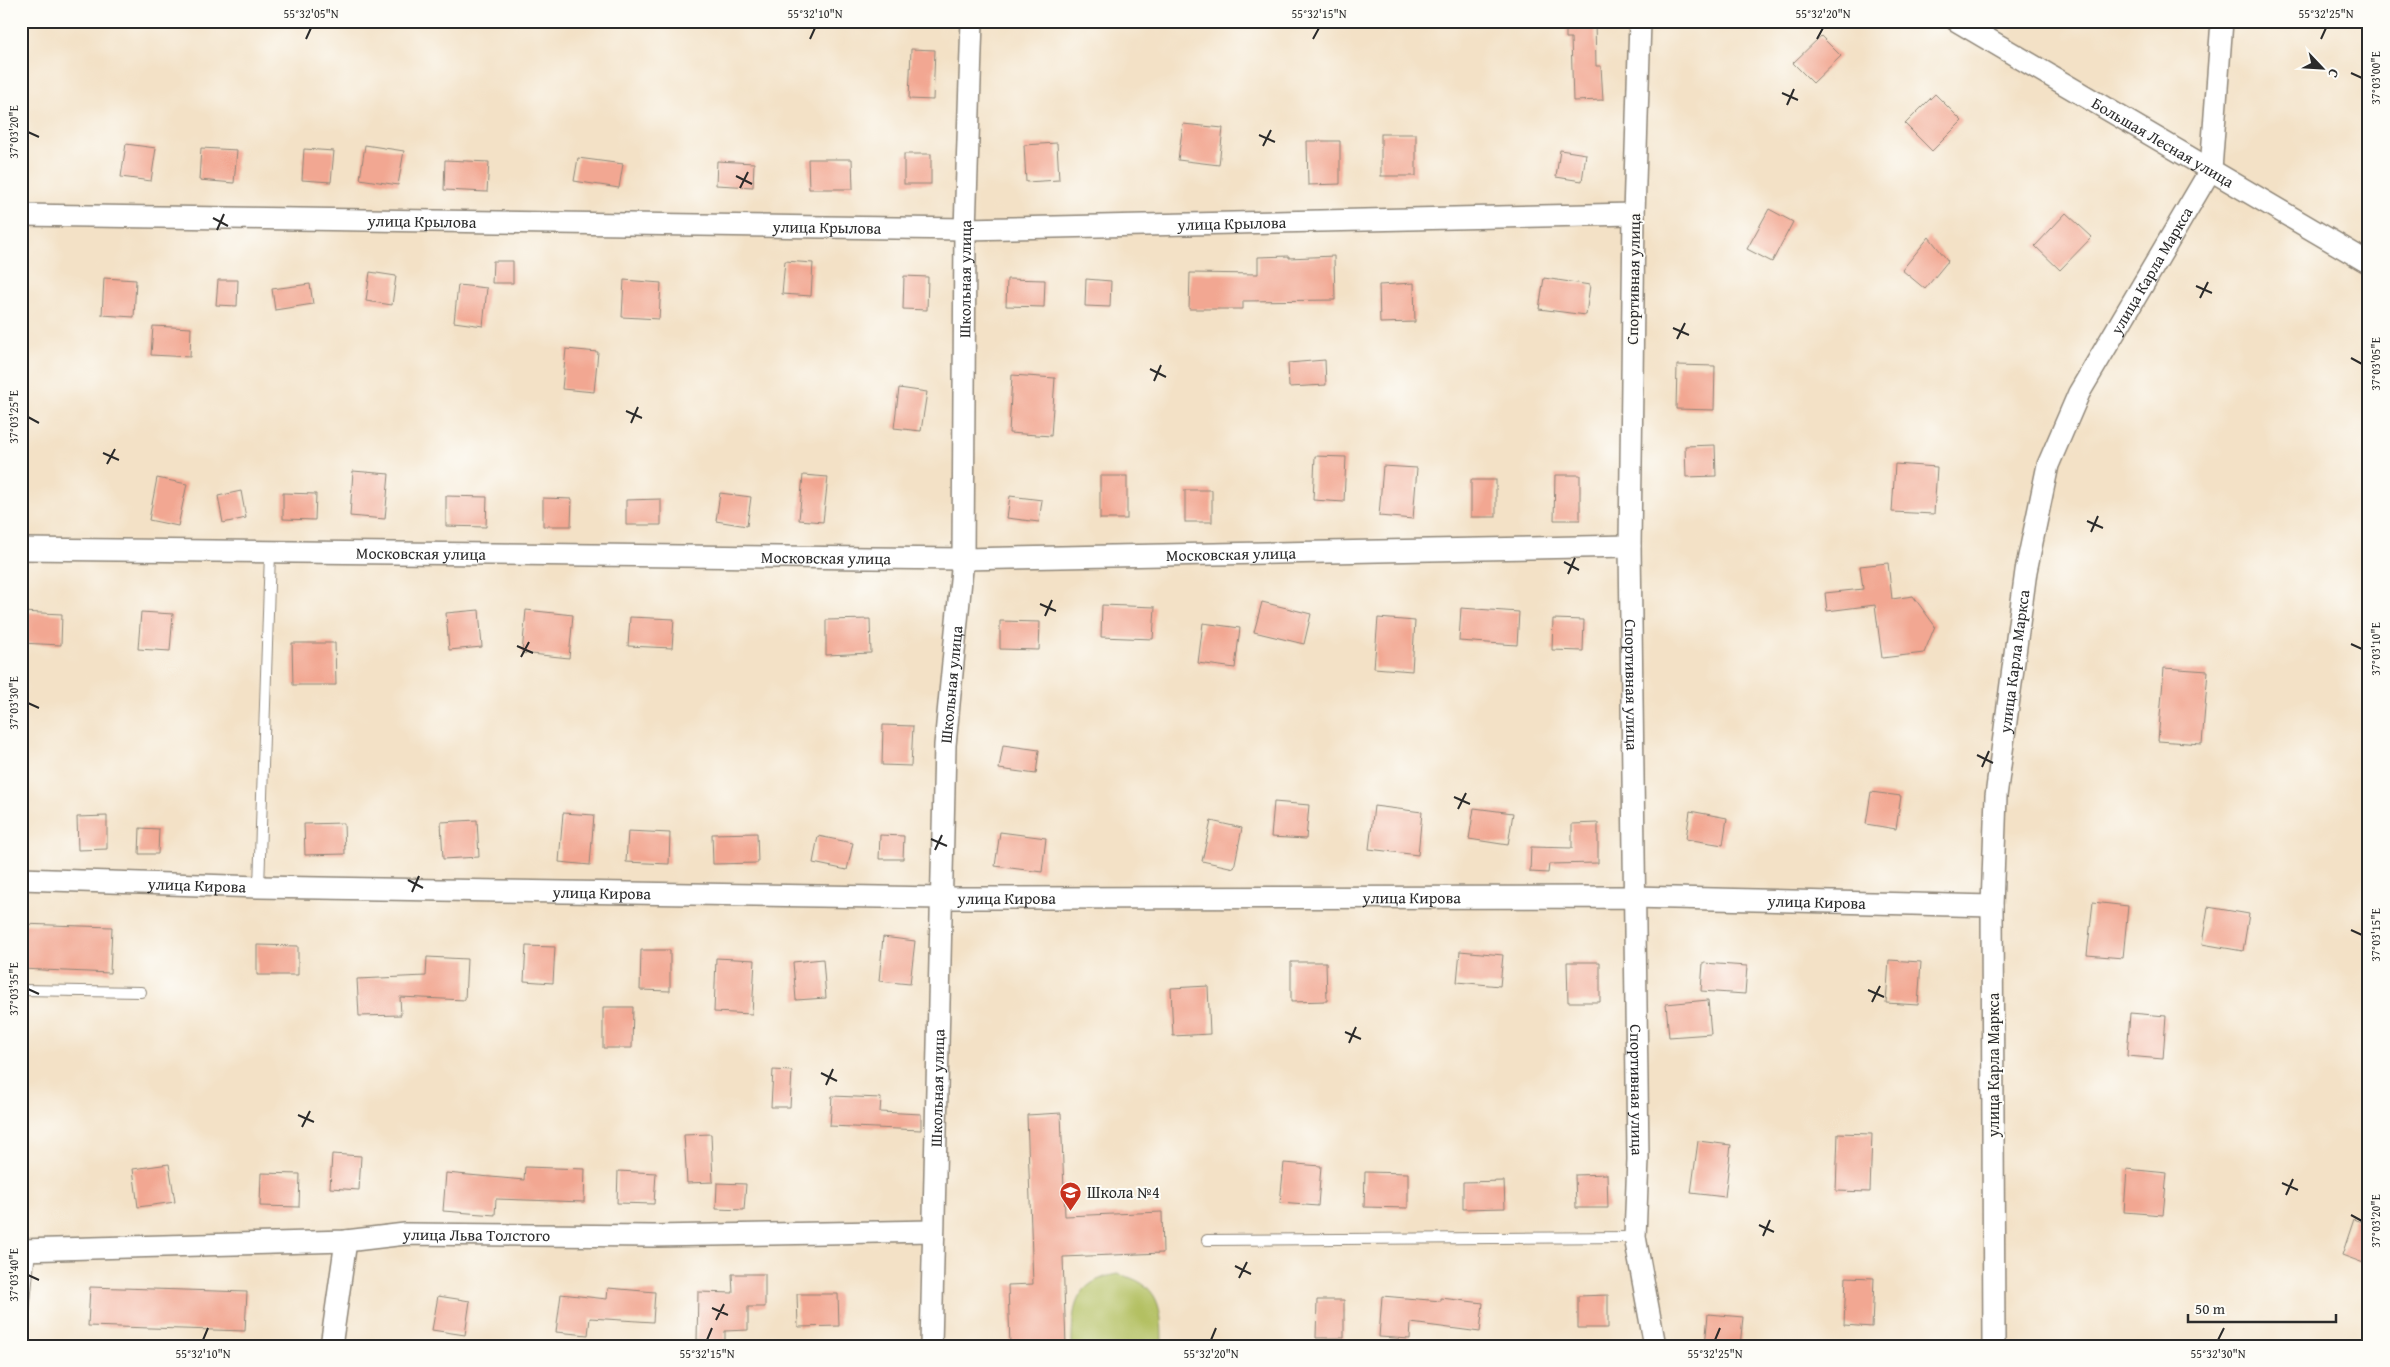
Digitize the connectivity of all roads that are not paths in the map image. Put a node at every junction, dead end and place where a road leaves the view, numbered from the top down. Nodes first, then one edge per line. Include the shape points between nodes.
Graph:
1 (972, 21) edge
2 (1640, 21) edge
3 (1957, 21) edge
4 (2222, 21) edge
5 (2211, 169) junction
6 (1634, 214) junction
7 (21, 215) edge
8 (964, 229) junction
9 (2369, 263) edge
10 (1630, 546) junction
11 (21, 549) edge
12 (270, 553) junction
13 (963, 559) junction
14 (21, 879) edge
15 (259, 887) junction
16 (1634, 897) junction
17 (941, 898) junction
18 (1992, 906) junction
19 (21, 990) edge
20 (141, 992) dead end
21 (933, 1231) junction
22 (1635, 1237) junction
23 (1207, 1240) dead end
24 (346, 1241) junction
25 (26, 1250) edge
26 (21, 1344) edge
27 (331, 1346) edge
28 (931, 1346) edge
29 (1655, 1346) edge
30 (1994, 1346) edge

1 - 8 street, Школьная улица
2 - 6 street, Спортивная улица
3 - 5 street, Большая Лесная улица
4 - 5 street, улица Карла Маркса
5 - 9 street, Большая Лесная улица
5 - 18 street, улица Карла Маркса via 2079,393 2048,465 2026,571 2010,683 1996,796
6 - 8 street, улица Крылова
6 - 10 street, Спортивная улица
7 - 8 street, улица Крылова
8 - 13 street, Школьная улица
10 - 13 street, Московская улица
10 - 16 street, Спортивная улица
11 - 12 street, Московская улица
12 - 13 street, Московская улица
12 - 15 lane
13 - 17 street, Школьная улица via 944,745
14 - 15 street, улица Кирова
15 - 17 street, улица Кирова
16 - 17 street, улица Кирова
16 - 18 street, улица Кирова
16 - 22 street, Спортивная улица via 1638,1159
17 - 21 street, Школьная улица
18 - 30 street, улица Карла Маркса
19 - 20 lane
21 - 24 street, улица Льва Толстого via 654,1236 405,1234
21 - 28 street, Школьная улица
22 - 23 lane
22 - 29 street, Спортивная улица
24 - 25 street, улица Льва Толстого
24 - 27 street
25 - 26 lane

